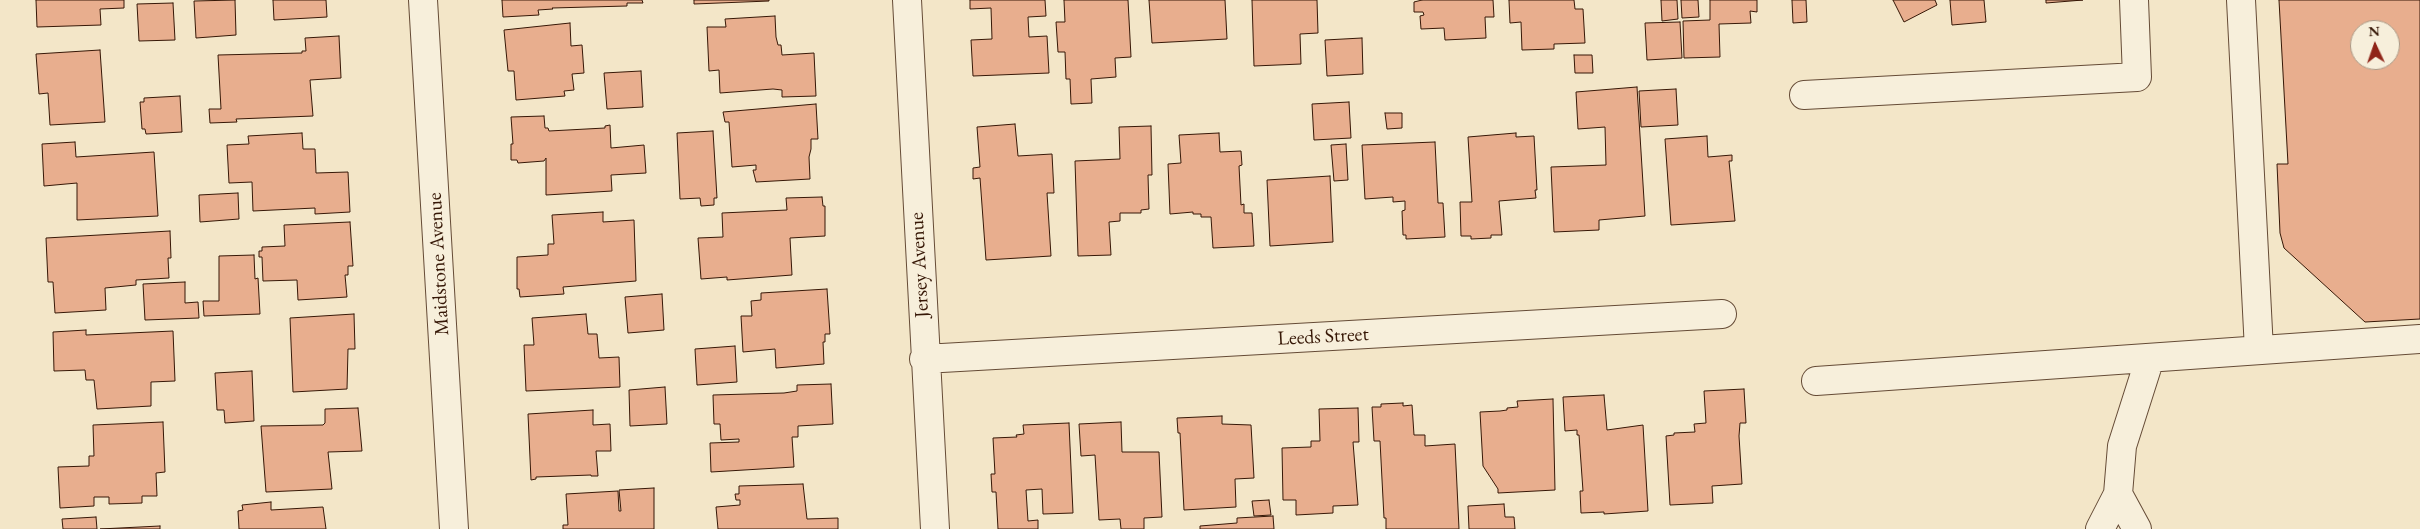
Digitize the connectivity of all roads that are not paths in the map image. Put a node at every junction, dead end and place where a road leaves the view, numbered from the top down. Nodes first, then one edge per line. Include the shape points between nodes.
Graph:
1 (423, 0) edge
2 (907, 0) edge
3 (2134, 0) edge
4 (2241, 0) edge
5 (1804, 95) dead end
6 (1722, 314) dead end
7 (2420, 339) edge
8 (2259, 350) junction
9 (2150, 358) junction
10 (924, 359) junction
11 (1816, 381) dead end
12 (2118, 494) junction
13 (454, 529) edge
14 (935, 529) edge
15 (2100, 529) edge
16 (2137, 529) edge

1 - 13 street, Maidstone Avenue
2 - 10 street, Jersey Avenue
3 - 5 street via 2137,77
4 - 8 street
6 - 10 street, Leeds Street
7 - 8 street
8 - 9 street
9 - 11 street
9 - 12 street via 2122,446
10 - 14 street, Jersey Avenue
12 - 15 street
12 - 16 street

